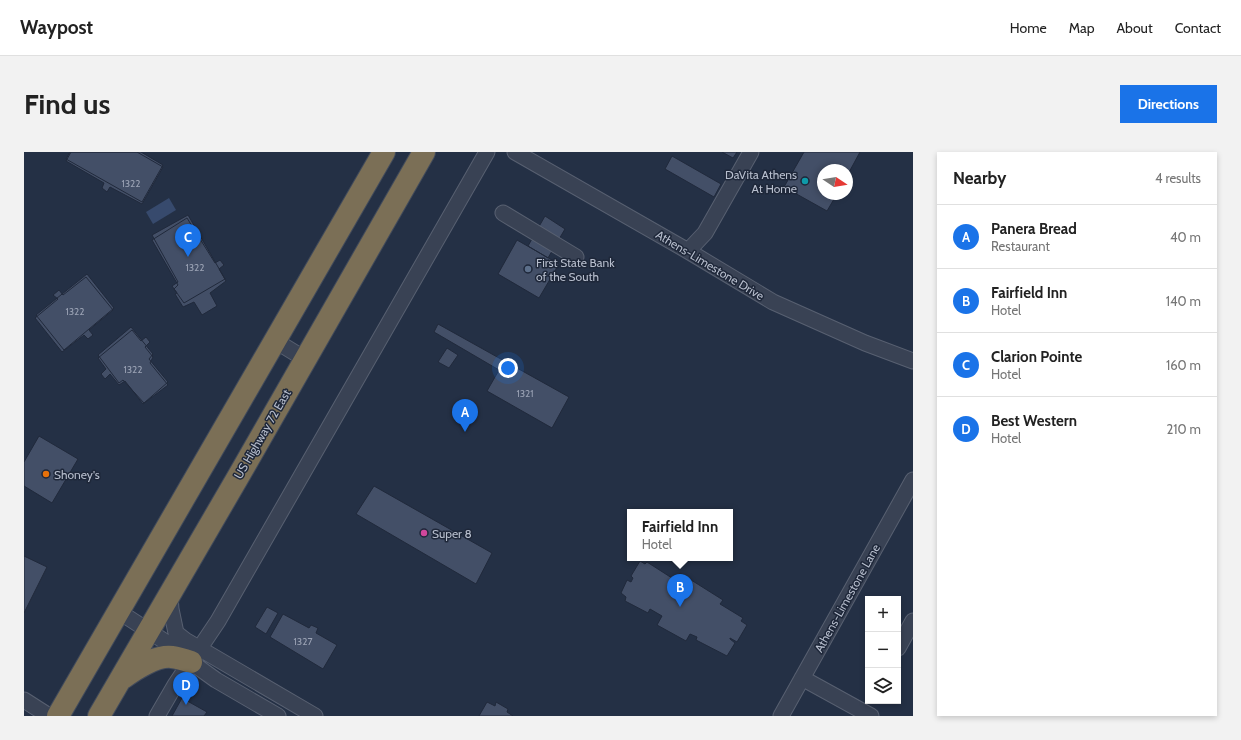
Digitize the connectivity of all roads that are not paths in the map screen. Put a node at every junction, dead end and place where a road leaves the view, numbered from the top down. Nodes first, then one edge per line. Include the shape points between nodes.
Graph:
1 (384, 152) edge
2 (424, 152) edge
3 (487, 152) edge
4 (515, 152) edge
5 (751, 152) edge
6 (503, 213) dead end
7 (688, 250) junction
8 (576, 256) dead end
9 (274, 340) junction
10 (305, 359) junction
11 (913, 361) edge
12 (913, 480) edge
13 (170, 595) junction
14 (118, 611) junction
15 (913, 621) edge
16 (148, 631) junction
17 (901, 643) edge
18 (196, 655) junction
19 (122, 678) junction
20 (802, 678) junction
21 (24, 700) edge
22 (867, 709) edge
23 (49, 716) edge
24 (58, 716) edge
25 (99, 716) edge
26 (157, 716) edge
27 (278, 716) edge
28 (315, 716) edge
29 (781, 716) edge

1 - 9 highway
2 - 10 highway, US Highway 72 East
3 - 18 street via 218,621
4 - 7 street, Athens-Limestone Drive
5 - 7 street via 705,233
6 - 8 street
7 - 11 street, Athens-Limestone Drive via 773,302 865,343
9 - 10 street
9 - 14 highway
10 - 13 highway, US Highway 72 East
12 - 20 street, Athens-Limestone Lane
13 - 16 highway, US Highway 72 East
13 - 18 street via 176,633
14 - 16 street
14 - 24 highway
15 - 17 street
16 - 18 street via 181,652
16 - 19 highway, US Highway 72 East
18 - 19 highway via 156,660
18 - 26 street
18 - 27 street via 216,680
18 - 28 street
19 - 25 highway, US Highway 72 East
20 - 22 street
20 - 29 street, Athens-Limestone Lane
21 - 23 street

